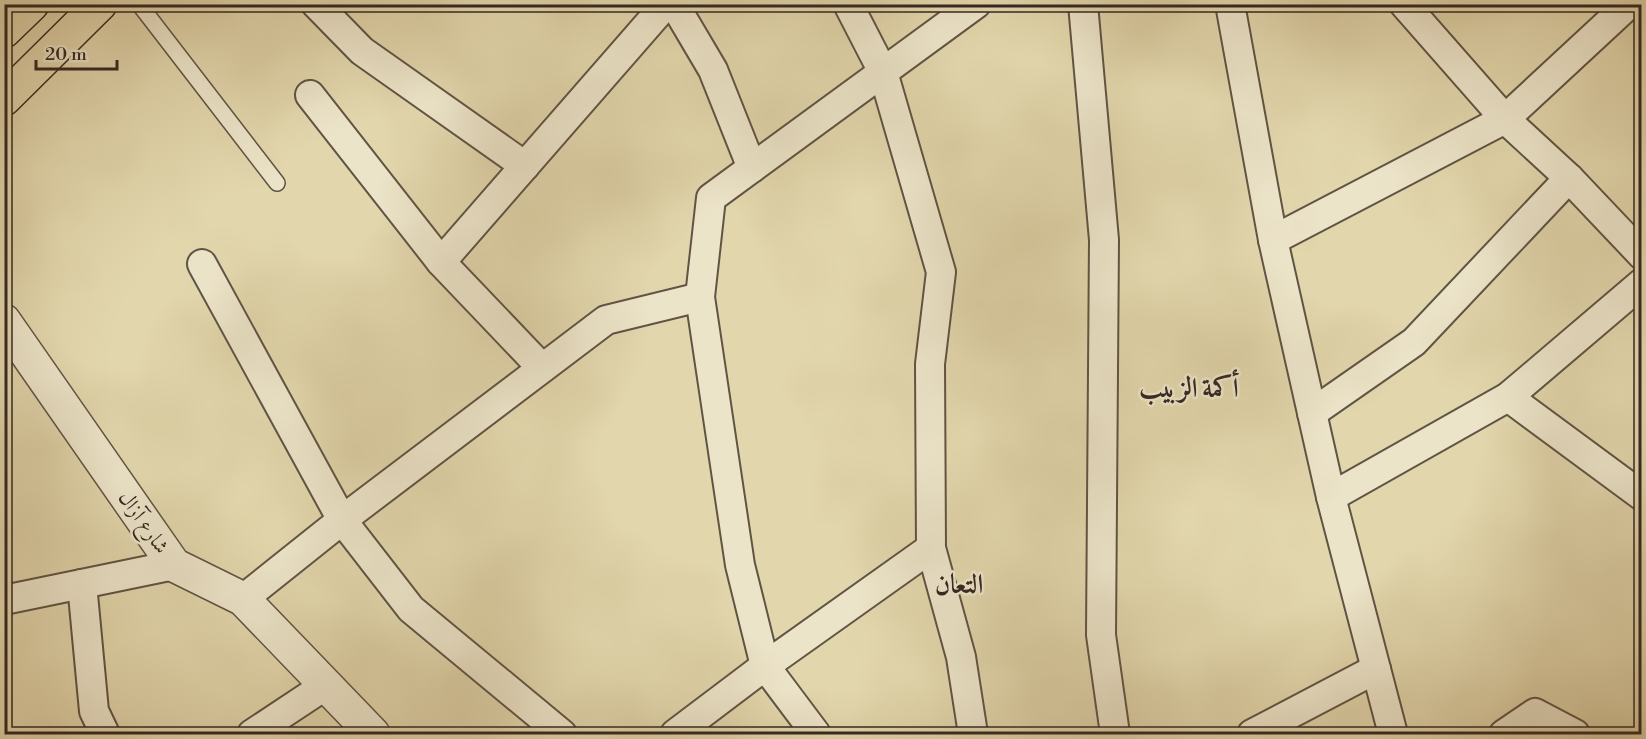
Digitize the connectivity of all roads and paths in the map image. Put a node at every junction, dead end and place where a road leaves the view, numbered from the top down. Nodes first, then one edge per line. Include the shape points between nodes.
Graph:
1 (33, 4) edge
2 (100, 4) edge
3 (140, 4) edge
4 (316, 4) edge
5 (666, 4) edge
6 (674, 4) edge
7 (848, 4) edge
8 (976, 4) edge
9 (1083, 4) edge
10 (1230, 4) edge
11 (1404, 4) edge
12 (1629, 4) edge
13 (4, 32) edge
14 (883, 72) junction
15 (310, 95) dead end
16 (4, 99) edge
17 (1505, 119) junction
18 (525, 166) junction
19 (752, 168) junction
20 (1569, 178) junction
21 (277, 183) dead end
22 (1273, 240) junction
23 (1641, 255) edge
24 (441, 262) junction
25 (202, 264) dead end
26 (1641, 283) edge
27 (700, 297) junction
28 (4, 321) edge
29 (542, 368) junction
30 (1508, 397) junction
31 (1312, 413) junction
32 (1641, 496) edge
33 (1331, 497) junction
34 (342, 520) junction
35 (931, 548) junction
36 (174, 565) junction
37 (82, 584) junction
38 (243, 599) junction
39 (4, 600) edge
40 (765, 666) junction
41 (1376, 669) junction
42 (326, 685) junction
43 (105, 735) edge
44 (252, 735) edge
45 (373, 735) edge
46 (562, 735) edge
47 (675, 735) edge
48 (816, 735) edge
49 (973, 735) edge
50 (1115, 735) edge
51 (1252, 735) edge
52 (1393, 735) edge
53 (1504, 735) edge
54 (1575, 735) edge

1 - 13 main road
2 - 16 main road
3 - 21 lane
4 - 18 street via 362,51
5 - 18 street
6 - 19 street via 713,70
7 - 14 street
8 - 14 street
9 - 50 street via 1104,240 1101,635
10 - 22 street
11 - 17 street
12 - 17 street
14 - 19 street
14 - 35 street via 941,272 930,364
15 - 24 street
17 - 20 street
17 - 22 street
18 - 24 street
19 - 27 street via 711,198
20 - 23 street
20 - 31 street via 1414,342
22 - 31 street
24 - 29 street
25 - 34 street
26 - 30 street
27 - 29 street via 606,320
27 - 40 street via 740,565
28 - 36 street, شارع آزال
29 - 34 street
30 - 32 street
30 - 33 street
31 - 33 street
33 - 41 street
34 - 38 street
34 - 46 street via 411,609
35 - 40 street
35 - 49 street via 962,657
36 - 37 street
36 - 38 street, شارع آزال
37 - 39 street
37 - 43 street via 94,711
38 - 42 street, شارع آزال
40 - 47 street
40 - 48 street
41 - 51 street
41 - 52 street
42 - 44 street
42 - 45 street, شارع آزال
53 - 54 street via 1535,713

